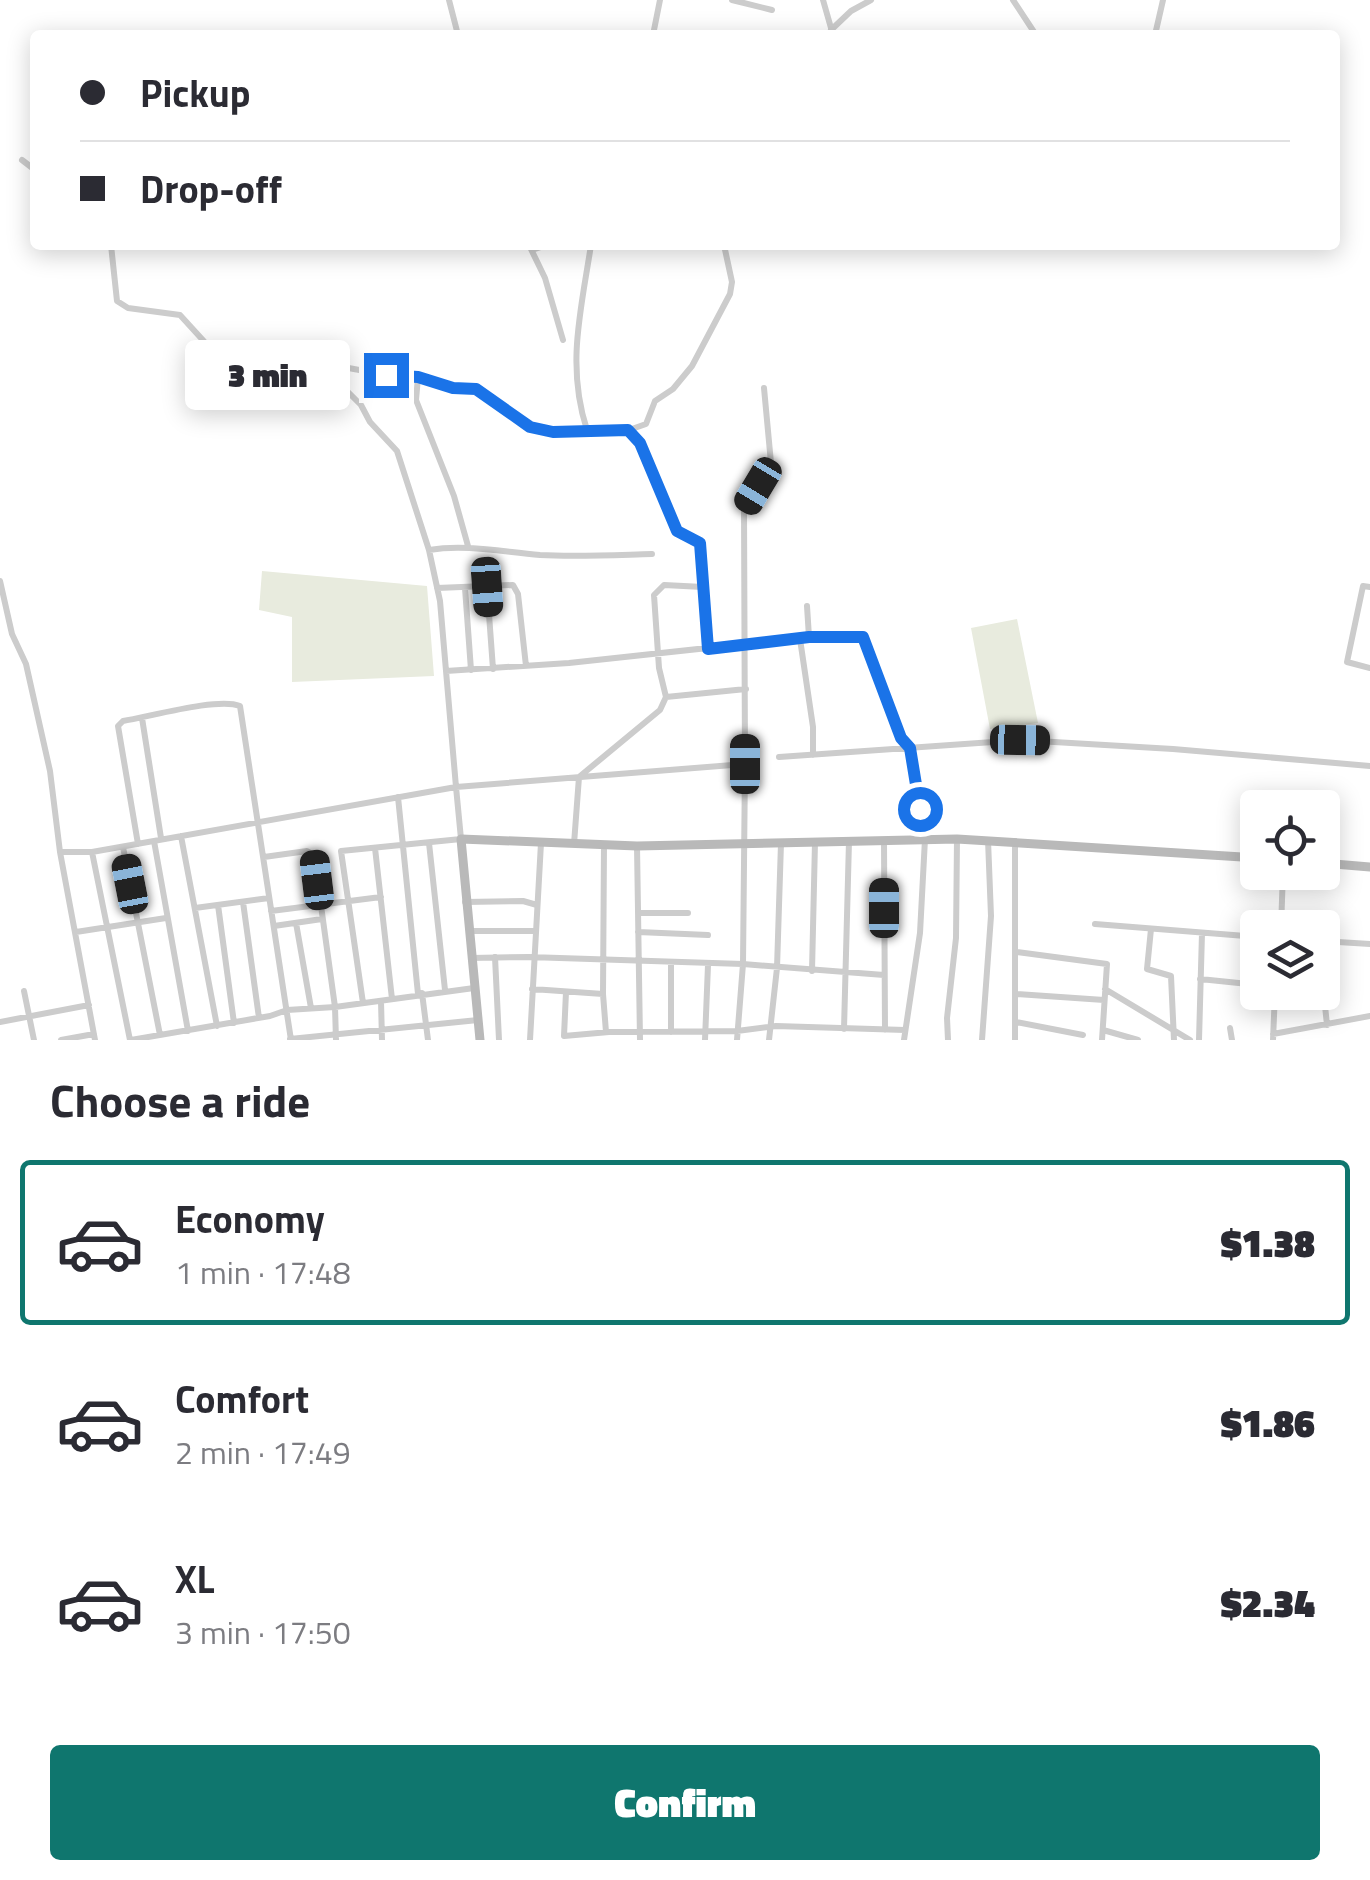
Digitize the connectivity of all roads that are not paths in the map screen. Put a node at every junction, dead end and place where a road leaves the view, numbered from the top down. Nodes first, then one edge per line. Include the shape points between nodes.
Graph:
1 (449, 0) edge
2 (660, 0) edge
3 (732, 0) edge
4 (823, 0) edge
5 (871, 0) edge
6 (1013, 0) edge
7 (1163, 0) edge
8 (772, 10) dead end
9 (457, 30) edge
10 (654, 30) edge
11 (831, 30) edge
12 (835, 30) edge
13 (1033, 30) edge
14 (1156, 30) edge
15 (22, 160) dead end
16 (30, 166) edge
17 (111, 250) edge
18 (532, 250) edge
19 (589, 250) edge
20 (725, 250) edge
21 (563, 340) dead end
22 (330, 365) junction
23 (418, 377) junction
24 (764, 388) dead end
25 (587, 430) junction
26 (628, 430) junction
27 (468, 546) junction
28 (429, 550) junction
29 (652, 554) dead end
30 (0, 580) edge
31 (487, 587) junction
32 (703, 587) junction
33 (1370, 587) edge
34 (437, 588) junction
35 (465, 588) junction
36 (807, 606) dead end
37 (809, 637) junction
38 (800, 639) junction
39 (746, 643) junction
40 (708, 649) junction
41 (658, 652) junction
42 (526, 666) junction
43 (493, 668) junction
44 (1370, 668) edge
45 (470, 670) junction
46 (446, 671) junction
47 (746, 689) junction
48 (666, 696) junction
49 (142, 718) junction
50 (910, 748) junction
51 (812, 755) junction
52 (779, 758) dead end
53 (745, 764) junction
54 (1370, 766) edge
55 (579, 777) junction
56 (456, 787) junction
57 (398, 797) junction
58 (260, 823) junction
59 (181, 836) junction
60 (461, 839) junction
61 (925, 839) junction
62 (957, 839) junction
63 (158, 840) junction
64 (884, 840) junction
65 (988, 840) junction
66 (849, 841) junction
67 (1014, 841) junction
68 (428, 842) junction
69 (815, 842) junction
70 (541, 843) junction
71 (780, 843) junction
72 (138, 844) junction
73 (574, 844) junction
74 (744, 844) junction
75 (402, 845) junction
76 (604, 845) junction
77 (122, 846) junction
78 (637, 846) junction
79 (375, 848) junction
80 (60, 852) junction
81 (92, 852) junction
82 (264, 857) junction
83 (1240, 857) edge
84 (1340, 866) edge
85 (1370, 868) edge
86 (270, 898) junction
87 (381, 898) junction
88 (243, 902) junction
89 (348, 902) junction
90 (465, 902) junction
91 (218, 905) junction
92 (320, 905) junction
93 (537, 905) junction
94 (195, 908) junction
95 (271, 911) junction
96 (638, 912) junction
97 (688, 914) dead end
98 (166, 918) junction
99 (322, 919) junction
100 (137, 922) junction
101 (296, 922) junction
102 (1095, 924) dead end
103 (274, 926) junction
104 (108, 927) junction
105 (1150, 929) junction
106 (468, 931) junction
107 (534, 931) junction
108 (76, 932) junction
109 (638, 932) junction
110 (1202, 933) junction
111 (708, 935) dead end
112 (1240, 936) edge
113 (1340, 943) edge
114 (1370, 944) edge
115 (1017, 952) junction
116 (495, 956) junction
117 (534, 957) junction
118 (470, 958) junction
119 (604, 962) junction
120 (638, 963) junction
121 (671, 964) junction
122 (743, 964) junction
123 (708, 965) junction
124 (777, 968) junction
125 (812, 971) junction
126 (846, 973) junction
127 (884, 976) junction
128 (1200, 979) junction
129 (1240, 983) edge
130 (474, 988) junction
131 (1105, 989) junction
132 (446, 990) junction
133 (532, 990) junction
134 (24, 991) dead end
135 (566, 992) junction
136 (420, 993) junction
137 (603, 994) junction
138 (1017, 994) junction
139 (392, 999) junction
140 (1104, 1000) junction
141 (381, 1001) junction
142 (363, 1003) junction
143 (88, 1005) junction
144 (334, 1007) junction
145 (311, 1008) junction
146 (286, 1010) junction
147 (1274, 1010) edge
148 (1326, 1010) edge
149 (30, 1016) junction
150 (1370, 1016) edge
151 (259, 1018) junction
152 (478, 1020) junction
153 (0, 1022) edge
154 (1016, 1022) junction
155 (234, 1023) junction
156 (426, 1025) junction
157 (1328, 1025) junction
158 (217, 1026) junction
159 (1230, 1028) dead end
160 (770, 1029) junction
161 (844, 1029) junction
162 (191, 1030) junction
163 (885, 1030) junction
164 (905, 1030) junction
165 (1102, 1030) junction
166 (1174, 1030) junction
167 (670, 1032) junction
168 (160, 1035) junction
169 (608, 1035) edge
170 (1084, 1035) dead end
171 (381, 1036) edge
172 (640, 1036) edge
173 (705, 1036) edge
174 (737, 1036) edge
175 (94, 1037) edge
176 (1273, 1037) edge
177 (336, 1038) edge
178 (34, 1040) edge
179 (61, 1040) edge
180 (130, 1040) edge
181 (196, 1040) edge
182 (289, 1040) edge
183 (428, 1040) edge
184 (480, 1040) edge
185 (499, 1040) edge
186 (530, 1040) edge
187 (769, 1040) edge
188 (904, 1040) edge
189 (948, 1040) edge
190 (982, 1040) edge
191 (1016, 1040) edge
192 (1102, 1040) edge
193 (1138, 1040) edge
194 (1174, 1040) edge
195 (1190, 1040) edge
196 (1199, 1040) edge
197 (1232, 1040) edge

1 - 9 street
2 - 10 street
3 - 8 street
4 - 11 street
5 - 12 street
6 - 13 street
7 - 14 street
15 - 16 street
17 - 22 street via 121,305 180,316 211,349 237,360 296,358
18 - 21 street
19 - 25 street via 574,377
20 - 26 street via 732,282 714,330 673,389 655,401 646,424
22 - 23 street
22 - 28 street via 397,450
23 - 25 street via 476,389 530,427
23 - 27 street via 416,400
24 - 39 street via 772,463 744,508
25 - 26 street
26 - 32 street via 640,443 677,531 700,543
27 - 28 street
27 - 29 street via 546,555
28 - 34 street
30 - 80 street via 32,689
31 - 35 street
31 - 42 street via 513,585 518,594
31 - 43 street
32 - 40 street
32 - 41 street via 656,590
33 - 44 street via 1364,586 1348,662
34 - 35 street
34 - 46 street
35 - 45 street
36 - 37 street
37 - 38 street
37 - 50 street via 855,634 867,641
38 - 39 street
38 - 51 street
39 - 40 street
39 - 47 street
40 - 41 street
41 - 42 street
41 - 48 street
42 - 43 street
43 - 45 street
45 - 46 street
46 - 56 street
47 - 48 street
47 - 53 street
48 - 55 street via 660,710
49 - 58 street via 212,704 240,706
49 - 63 street
49 - 72 street via 118,726
50 - 51 street
50 - 54 street via 1062,741
50 - 61 street
51 - 52 street
53 - 55 street
53 - 74 street
55 - 56 street
55 - 73 street
56 - 57 street
56 - 60 street
57 - 58 street
57 - 75 street
58 - 59 street
58 - 82 street
59 - 63 street
59 - 94 street
60 - 68 street
60 - 70 street
60 - 90 street
61 - 62 street
61 - 64 street
61 - 164 street
62 - 65 street
62 - 189 street
63 - 72 street
63 - 98 street
64 - 66 street
64 - 127 street
65 - 67 street
65 - 190 street via 990,966
66 - 69 street
66 - 126 street
67 - 83 street
67 - 115 street
68 - 75 street
68 - 132 street
69 - 71 street
69 - 125 street
70 - 73 street
70 - 93 street
71 - 74 street
71 - 124 street
72 - 77 street
73 - 76 street
74 - 78 street
74 - 122 street
75 - 79 street
75 - 136 street
76 - 78 street
76 - 119 street
77 - 81 street
77 - 100 street
78 - 96 street
79 - 87 street
79 - 89 street via 341,851
80 - 81 street
80 - 108 street
81 - 104 street
82 - 86 street
82 - 92 street via 312,852
84 - 85 street
86 - 88 street
86 - 95 street
87 - 89 street
87 - 139 street
88 - 91 street
88 - 151 street
89 - 92 street
89 - 142 street
90 - 93 street
90 - 106 street
91 - 94 street
91 - 155 street
92 - 95 street
92 - 99 street
93 - 107 street
94 - 158 street
95 - 103 street
96 - 97 street
96 - 109 street
98 - 100 street
98 - 162 street
99 - 101 street
99 - 144 street
100 - 104 street
100 - 168 street
101 - 103 street
101 - 145 street
102 - 105 street
103 - 146 street
104 - 108 street
104 - 180 street
105 - 110 street
105 - 166 street via 1147,969 1171,976
106 - 107 street
106 - 118 street
107 - 117 street
108 - 143 street
109 - 111 street
109 - 120 street
110 - 112 street
110 - 128 street
113 - 114 street
115 - 131 street via 1107,964
115 - 138 street
116 - 117 street
116 - 118 street
116 - 185 street
117 - 119 street
117 - 133 street
118 - 130 street
119 - 120 street
119 - 137 street
120 - 121 street
120 - 172 street
121 - 123 street
121 - 167 street
122 - 123 street
122 - 124 street
122 - 174 street
123 - 173 street
124 - 125 street
124 - 160 street
125 - 126 street
126 - 127 street
126 - 161 street
127 - 163 street
128 - 129 street
128 - 196 street
130 - 132 street
130 - 152 street
131 - 140 street
131 - 166 street
132 - 136 street
133 - 135 street
133 - 186 street
134 - 149 street
135 - 137 street
135 - 169 street via 564,1036
136 - 139 street
136 - 156 street
137 - 169 street
138 - 140 street
138 - 154 street
139 - 141 street
140 - 165 street
141 - 142 street
141 - 171 street
142 - 144 street
143 - 149 street
143 - 175 street
144 - 145 street
144 - 177 street
145 - 146 street
146 - 151 street
146 - 182 street
147 - 176 street
148 - 157 street
149 - 153 street
149 - 178 street
150 - 157 street
151 - 155 street
152 - 156 street
152 - 184 street
154 - 170 street
154 - 191 street
155 - 158 street
156 - 171 street
156 - 183 street
157 - 176 street
158 - 162 street
159 - 197 street
160 - 161 street
160 - 174 street
160 - 187 street
161 - 163 street
162 - 168 street
162 - 181 street
163 - 164 street
164 - 188 street
165 - 192 street
165 - 193 street
166 - 194 street
166 - 195 street
167 - 172 street
167 - 173 street
168 - 180 street
169 - 172 street
171 - 177 street
173 - 174 street
175 - 179 street
177 - 182 street

